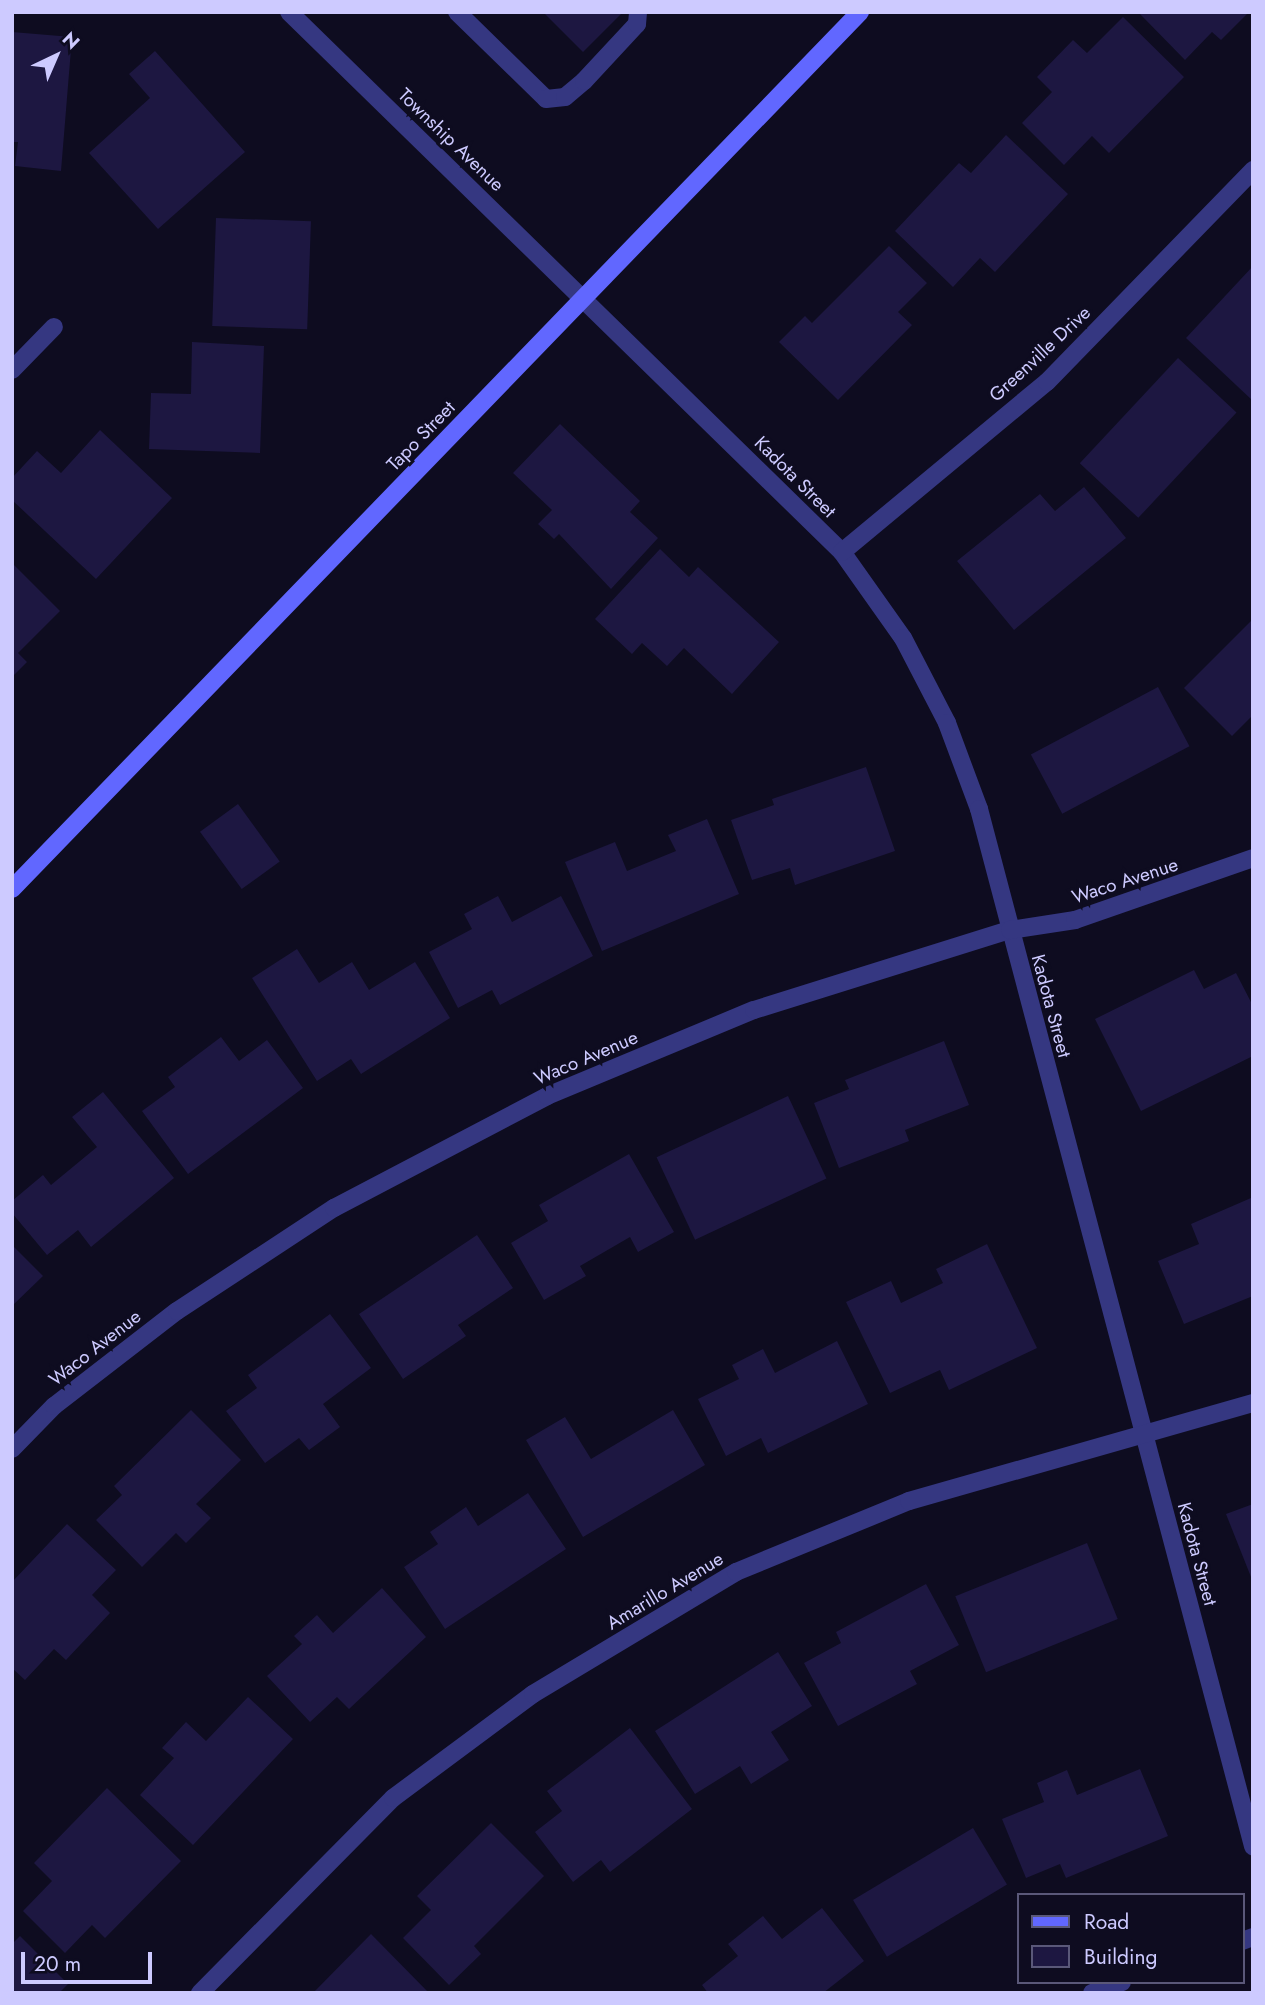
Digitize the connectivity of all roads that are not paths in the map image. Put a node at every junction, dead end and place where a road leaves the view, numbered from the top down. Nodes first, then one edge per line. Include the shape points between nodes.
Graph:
1 (289, 12) edge
2 (457, 12) edge
3 (638, 12) edge
4 (853, 15) edge
5 (1253, 170) edge
6 (584, 298) junction
7 (54, 327) dead end
8 (12, 370) edge
9 (842, 552) junction
10 (1253, 858) edge
11 (12, 889) edge
12 (1010, 930) junction
13 (1253, 1404) edge
14 (1143, 1433) junction
15 (12, 1449) edge
16 (1253, 1846) edge
17 (1117, 1984) edge
18 (200, 1993) edge
19 (1092, 1993) edge

1 - 6 street, Township Avenue
2 - 3 street via 546,99 565,97 584,81 637,24
4 - 6 street, Tapo Street
5 - 9 street, Greenville Drive via 1047,382
6 - 9 street, Kadota Street
6 - 11 street, Tapo Street
7 - 8 street
9 - 12 street, Kadota Street via 903,638 947,723 979,809
10 - 12 street, Waco Avenue via 1075,920
12 - 14 street, Kadota Street
12 - 15 street, Waco Avenue via 754,1010 535,1102 334,1208 177,1311 54,1406
13 - 14 street, Amarillo Avenue
14 - 16 street, Kadota Street
14 - 18 street, Amarillo Avenue via 909,1500 736,1572 533,1694 393,1798
17 - 19 street

